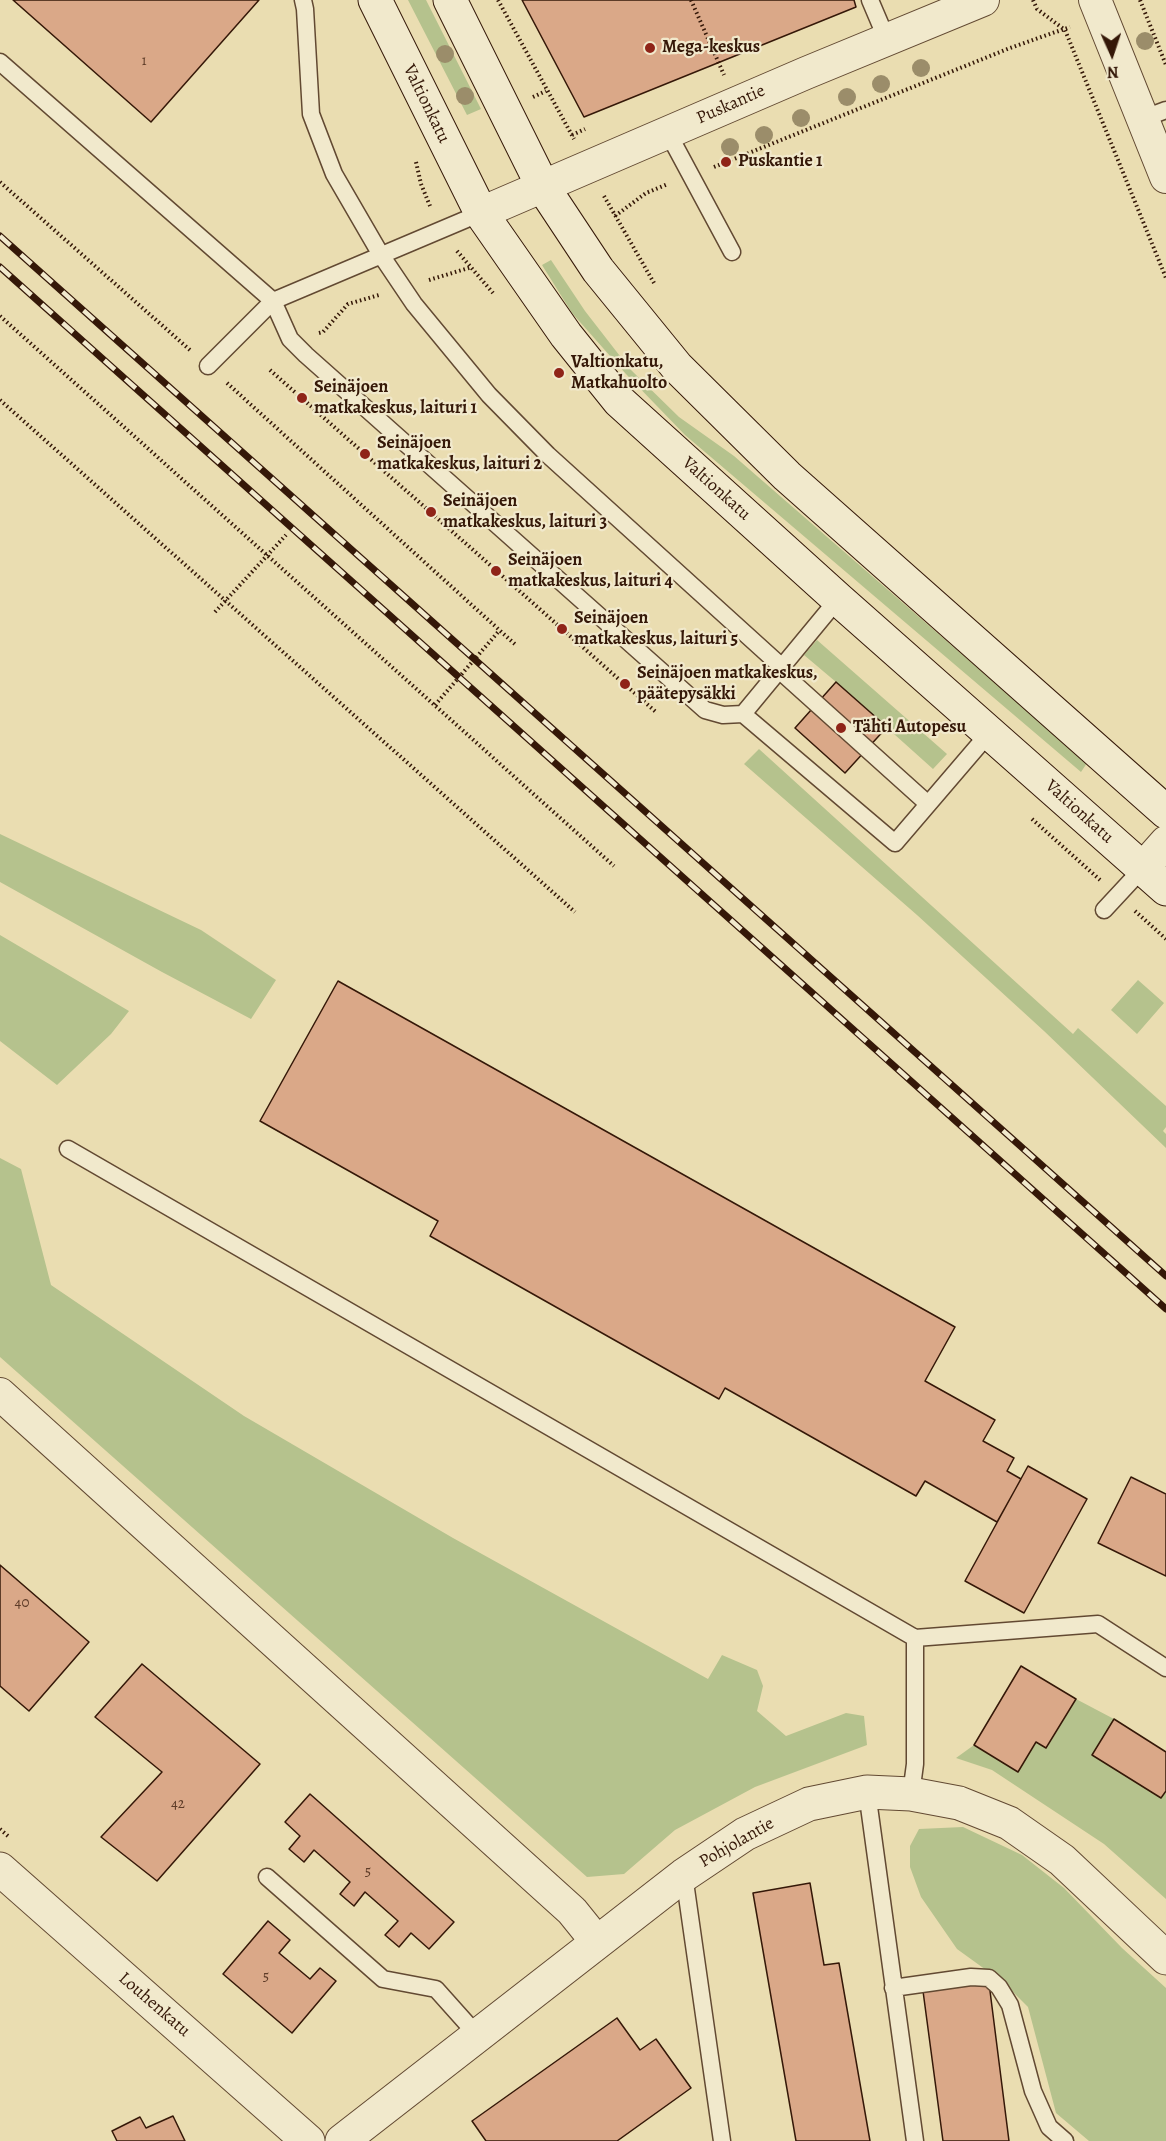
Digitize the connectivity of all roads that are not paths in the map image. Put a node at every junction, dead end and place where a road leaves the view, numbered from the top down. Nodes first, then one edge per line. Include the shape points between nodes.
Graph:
1 (375, 0) edge
2 (450, 0) edge
3 (870, 0) edge
4 (983, 0) edge
5 (304, 4) edge
6 (1098, 7) edge
7 (887, 40) junction
8 (0, 62) edge
9 (1154, 114) edge
10 (668, 134) junction
11 (1166, 177) edge
12 (543, 187) junction
13 (481, 213) junction
14 (732, 252) dead end
15 (381, 255) junction
16 (273, 301) junction
17 (208, 366) road end
18 (838, 599) junction
19 (781, 668) junction
20 (742, 714) junction
21 (990, 732) junction
22 (928, 804) junction
23 (1166, 813) edge
24 (1166, 842) edge
25 (1154, 879) edge
26 (1104, 910) dead end
27 (68, 1149) dead end
28 (0, 1394) edge
29 (915, 1638) junction
30 (1166, 1668) edge
31 (867, 1792) junction
32 (911, 1794) junction
33 (0, 1869) edge
34 (684, 1875) junction
35 (267, 1877) dead end
36 (597, 1942) junction
37 (1166, 1958) edge
38 (893, 1988) junction
39 (478, 2036) junction
40 (308, 2141) edge
41 (342, 2141) edge
42 (722, 2141) edge
43 (915, 2141) edge
44 (1065, 2141) edge

1 - 13 main road, Valtionkatu
2 - 12 main road
3 - 7 lane
4 - 7 street, Puskantie
5 - 15 lane via 311,114 334,174
6 - 9 street
7 - 10 street, Puskantie
8 - 16 lane
9 - 11 street
10 - 12 street, Puskantie
10 - 14 lane
12 - 13 street, Puskantie
12 - 23 main road via 598,270 677,368 787,476
13 - 15 lane
13 - 18 main road, Valtionkatu via 566,335 619,400
15 - 16 lane
15 - 19 lane via 489,394 548,455
16 - 17 lane
16 - 20 lane via 290,339 705,710 723,715
18 - 19 lane
18 - 21 main road, Valtionkatu
19 - 20 lane
19 - 22 lane
20 - 22 lane via 895,843
21 - 22 lane
21 - 25 main road, Valtionkatu
24 - 25 street
25 - 26 lane
27 - 29 lane
28 - 36 street via 572,1911
29 - 30 lane via 1098,1624
29 - 32 lane via 915,1764
31 - 32 main road, Pohjolantie
31 - 34 main road, Pohjolantie via 809,1804 746,1834
31 - 38 lane
32 - 37 main road, Pohjolantie via 959,1803 1009,1823 1062,1860
33 - 40 main road, Louhenkatu
34 - 36 main road, Pohjolantie
34 - 42 lane
35 - 39 lane via 383,1979 436,1989
36 - 39 main road, Pohjolantie
38 - 43 lane
38 - 44 lane via 989,1978 1010,2005 1033,2091 1049,2127
39 - 41 main road, Pohjolantie

